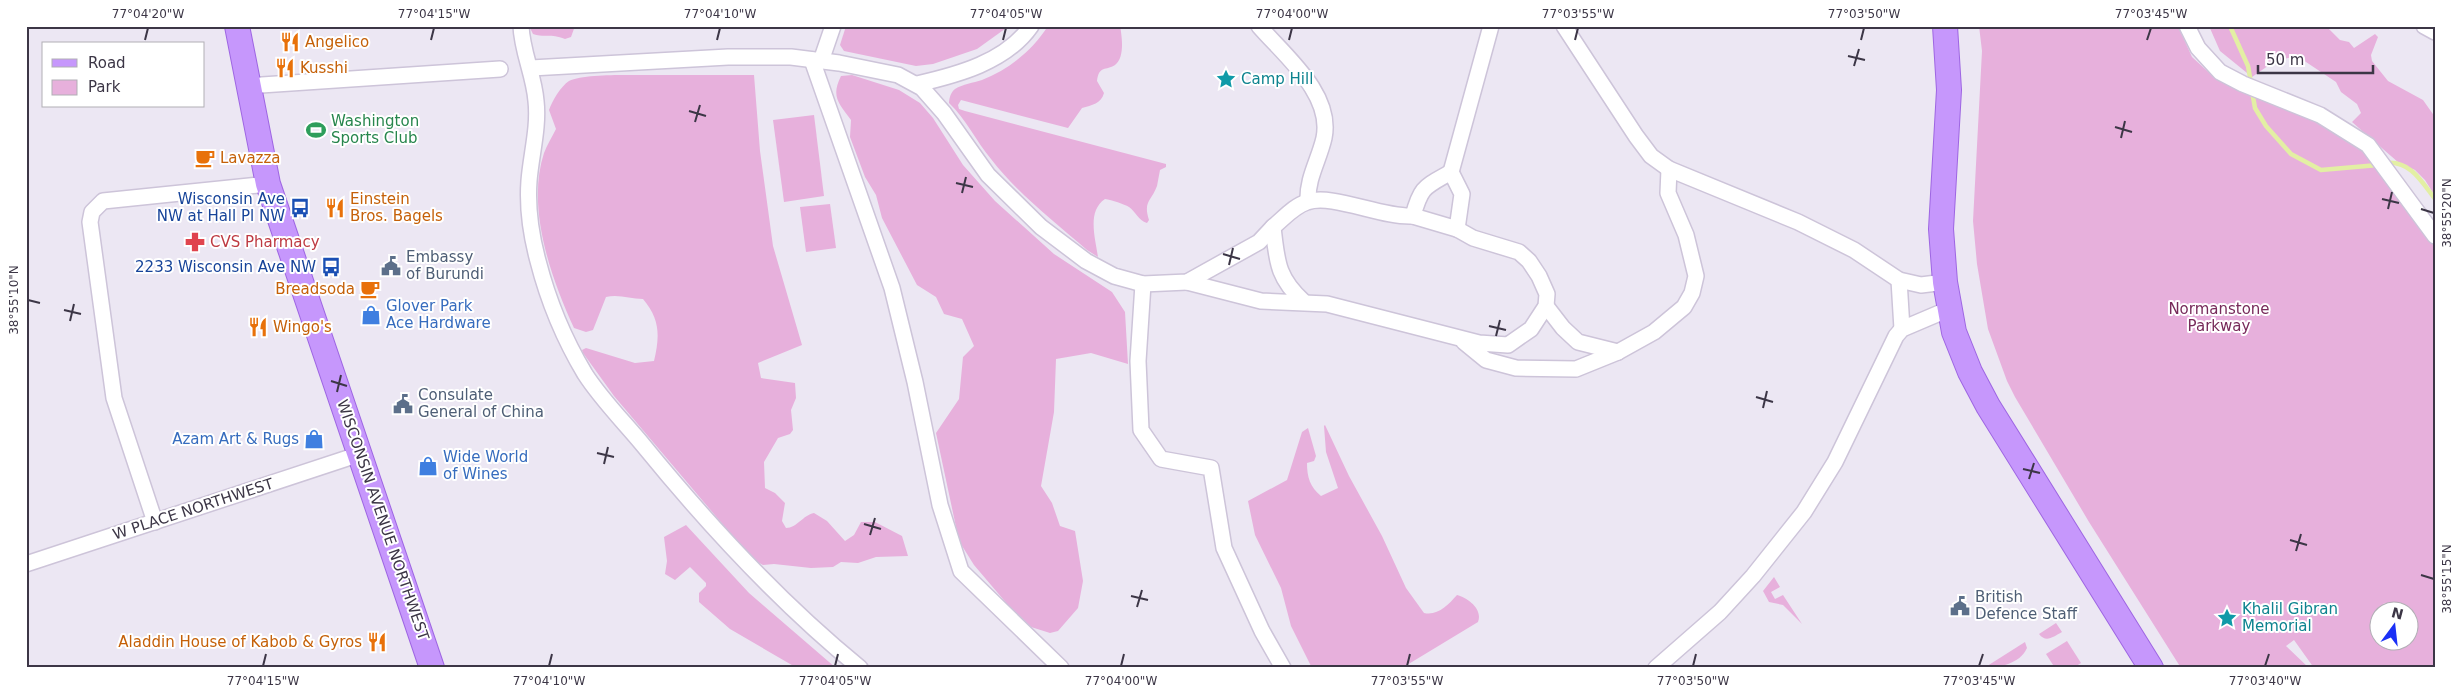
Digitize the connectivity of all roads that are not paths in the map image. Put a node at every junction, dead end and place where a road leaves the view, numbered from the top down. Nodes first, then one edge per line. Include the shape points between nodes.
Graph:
1 (237, 26) edge
2 (521, 26) edge
3 (832, 26) edge
4 (1031, 26) edge
5 (1259, 26) edge
6 (1491, 26) edge
7 (1564, 26) edge
8 (1945, 26) edge
9 (2187, 26) edge
10 (2424, 26) edge
11 (2435, 32) edge
12 (816, 60) junction
13 (531, 68) junction
14 (500, 69) dead end
15 (917, 84) junction
16 (248, 86) junction
17 (1669, 170) junction
18 (1451, 172) junction
19 (268, 184) junction
20 (1308, 201) junction
21 (1413, 216) junction
22 (1273, 227) junction
23 (1457, 229) junction
24 (2435, 236) edge
25 (1899, 280) junction
26 (1187, 282) junction
27 (1945, 282) junction
28 (1143, 284) junction
29 (1304, 302) junction
30 (1546, 306) junction
31 (1949, 309) junction
32 (1902, 329) junction
33 (1461, 339) junction
34 (1618, 352) junction
35 (360, 454) junction
36 (155, 522) junction
37 (26, 564) edge
38 (432, 668) edge
39 (860, 668) edge
40 (1061, 668) edge
41 (1283, 668) edge
42 (1656, 668) edge
43 (2151, 668) edge

1 - 16 main road, WISCONSIN AVENUE NORTHWEST
2 - 13 street via 524,50
3 - 12 street
4 - 15 street via 1005,52 953,76
5 - 20 street via 1314,89 1322,104 1324,139 1307,187
6 - 18 street
7 - 17 street via 1636,136 1651,156
8 - 27 main road via 1948,99 1941,229
9 - 24 street via 2198,48 2220,72 2300,106 2368,145
10 - 11 street
12 - 13 street via 736,57
12 - 15 street via 870,68
12 - 40 street via 892,288 940,505 961,571
13 - 39 street via 536,102 528,183 530,226 548,294 582,368 661,467 754,572
14 - 16 street
15 - 28 street via 944,113 988,175 1025,213 1086,261 1114,276
16 - 19 main road, WISCONSIN AVENUE NORTHWEST
17 - 25 street via 1798,222 1854,250
17 - 34 street via 1668,192 1686,235 1696,276 1692,294 1684,307 1654,332
18 - 21 street via 1427,185 1418,195
18 - 23 street via 1462,194
19 - 35 main road, WISCONSIN AVENUE NORTHWEST
19 - 36 street via 103,201 94,207 90,217 114,398
20 - 21 street via 1324,199 1398,217
20 - 22 street
21 - 23 street
22 - 26 street via 1260,242
22 - 29 street via 1281,272 1288,287
23 - 30 street via 1474,238 1519,252 1539,276 1547,294
25 - 27 street via 1921,285
25 - 32 street
26 - 28 street
26 - 29 street via 1261,301
27 - 31 main road
28 - 41 street via 1138,361 1141,430 1161,459 1211,468 1224,548 1262,631
29 - 33 street via 1328,304
30 - 33 street via 1530,329 1508,345 1478,344
30 - 34 street via 1578,342
31 - 32 street
31 - 43 main road via 1954,332 1984,399
32 - 42 street via 1891,342 1835,462 1804,512 1720,612
33 - 34 street via 1486,360 1516,368 1576,369
35 - 36 street, W PLACE NORTHWEST
35 - 38 main road, WISCONSIN AVENUE NORTHWEST
36 - 37 street, W PLACE NORTHWEST

